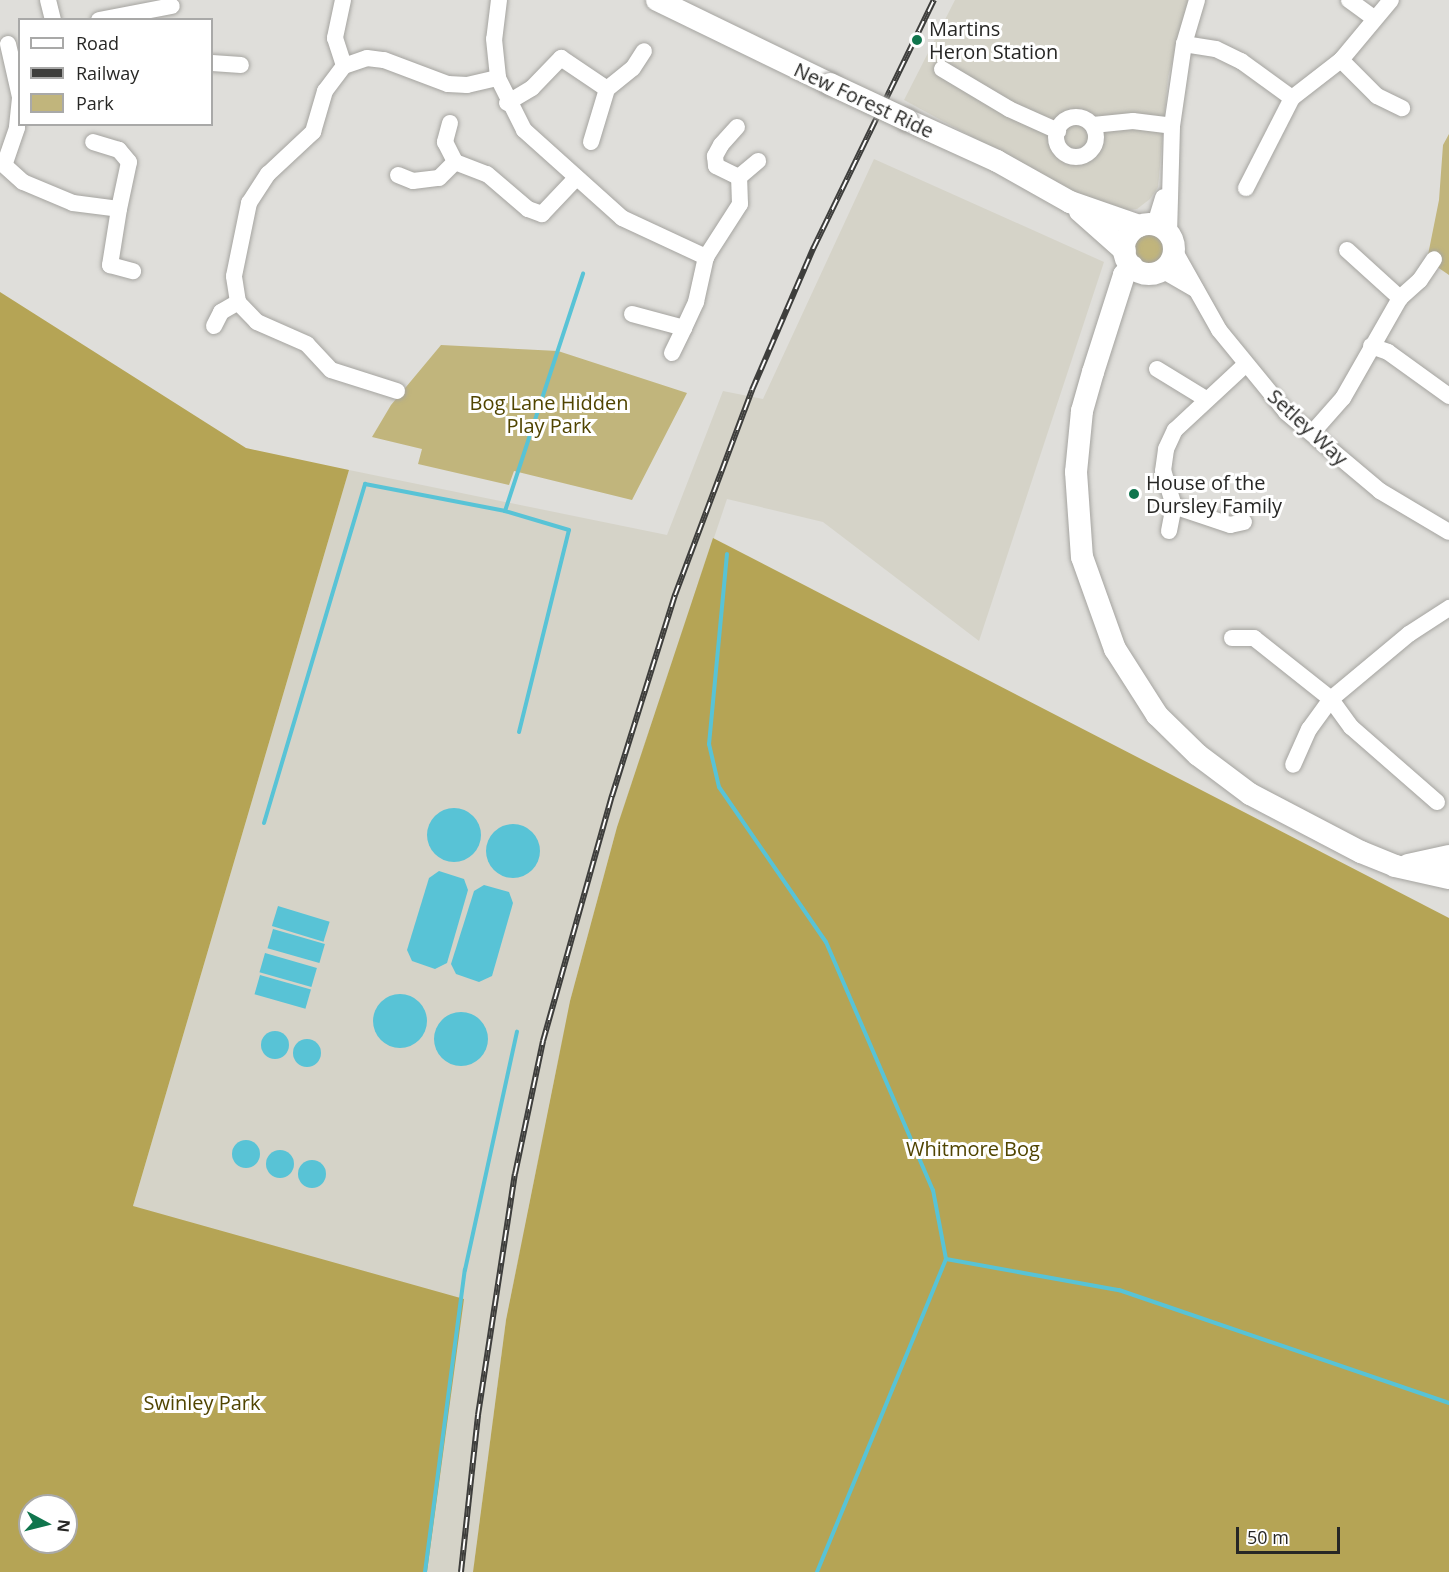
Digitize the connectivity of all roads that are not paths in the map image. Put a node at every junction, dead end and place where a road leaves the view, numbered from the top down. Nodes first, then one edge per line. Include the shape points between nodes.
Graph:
1 (48, 0) edge
2 (344, 0) edge
3 (499, 0) edge
4 (657, 0) edge
5 (1197, 0) edge
6 (1349, 0) edge
7 (1391, 0) edge
8 (173, 8) edge
9 (52, 18) edge
10 (111, 18) edge
11 (1374, 18) junction
12 (9, 43) edge
13 (1184, 44) junction
14 (644, 51) dead end
15 (1341, 60) junction
16 (213, 63) edge
17 (241, 64) dead end
18 (344, 66) junction
19 (942, 69) dead end
20 (498, 78) junction
21 (18, 88) edge
22 (607, 89) junction
23 (1292, 98) junction
24 (507, 103) junction
25 (1402, 108) dead end
26 (18, 118) edge
27 (450, 123) dead end
28 (1093, 125) junction
29 (1172, 126) junction
30 (737, 127) dead end
31 (1058, 131) junction
32 (93, 142) dead end
33 (591, 142) dead end
34 (758, 161) dead end
35 (454, 162) junction
36 (2, 165) edge
37 (398, 175) dead end
38 (739, 177) junction
39 (576, 178) junction
40 (1246, 188) dead end
41 (1070, 202) junction
42 (119, 209) junction
43 (1159, 233) junction
44 (1347, 250) dead end
45 (706, 257) junction
46 (1434, 259) dead end
47 (1141, 265) junction
48 (133, 272) dead end
49 (1197, 290) junction
50 (1400, 298) junction
51 (238, 302) junction
52 (632, 314) dead end
53 (214, 326) dead end
54 (684, 327) junction
55 (1371, 346) junction
56 (672, 353) dead end
57 (1245, 365) junction
58 (1157, 369) dead end
59 (397, 391) dead end
60 (1449, 396) edge
61 (1206, 399) junction
62 (1312, 433) junction
63 (1174, 506) junction
64 (1244, 522) dead end
65 (1169, 531) dead end
66 (1449, 532) edge
67 (1449, 608) edge
68 (1232, 638) dead end
69 (1331, 699) junction
70 (1293, 765) dead end
71 (1437, 802) dead end
72 (1449, 856) edge
73 (1395, 866) junction
74 (1449, 878) edge

1 - 9 street
2 - 18 street via 335,38
3 - 20 street via 494,39
4 - 41 main road, New Forest Ride, bridge via 997,161
5 - 13 street
6 - 11 street
7 - 11 street
8 - 10 street
11 - 15 street
12 - 21 street
13 - 23 street via 1216,49 1241,61
13 - 29 street
14 - 22 street via 633,68
15 - 23 street
15 - 25 street via 1377,96
16 - 17 street
18 - 20 street via 367,58 384,60 448,84 467,85
18 - 51 street via 325,91 313,132 268,174 249,203 234,276
19 - 31 street via 1009,109
20 - 24 street
22 - 24 street via 561,58 532,88
22 - 33 street
23 - 40 street
24 - 39 street via 524,130
26 - 36 street
27 - 35 street via 445,142
28 - 29 street via 1133,122
28 - 31 street via 1084,118 1072,117
28 - 31 street via 1095,144 1079,156 1061,150
29 - 43 street
30 - 38 street via 715,156 716,166
32 - 42 street via 118,150 129,162
34 - 38 street
35 - 37 street via 439,178 413,181
35 - 39 street via 487,174 528,209 542,214
36 - 42 street via 23,182 73,203
38 - 45 street via 740,204
39 - 45 street via 622,218
41 - 43 main road, New Forest Ride
41 - 47 main road, New Forest Ride
42 - 48 street via 110,265
43 - 47 main road
43 - 47 main road via 1128,236
43 - 49 street, Setley Way
44 - 50 street
45 - 54 street via 696,302
46 - 50 street via 1420,280
47 - 49 street
47 - 73 main road via 1106,333 1082,411 1076,500 1082,557 1115,649 1157,715 1198,755 1293,820
49 - 57 street, Setley Way via 1219,330
50 - 55 street
51 - 53 street via 221,312
51 - 59 street via 257,322 307,344 331,370
52 - 54 street
54 - 56 street
55 - 60 street via 1388,352
55 - 62 street via 1343,398
57 - 61 street
57 - 62 street, Setley Way via 1286,412
58 - 61 street
61 - 63 street via 1175,430 1166,449 1163,471
62 - 66 street, Setley Way via 1380,491
63 - 64 street via 1230,525
63 - 65 street
67 - 69 street via 1409,634
68 - 69 street via 1254,638
69 - 70 street via 1309,729
69 - 71 street via 1351,727
72 - 73 main road via 1425,864
73 - 74 main road

